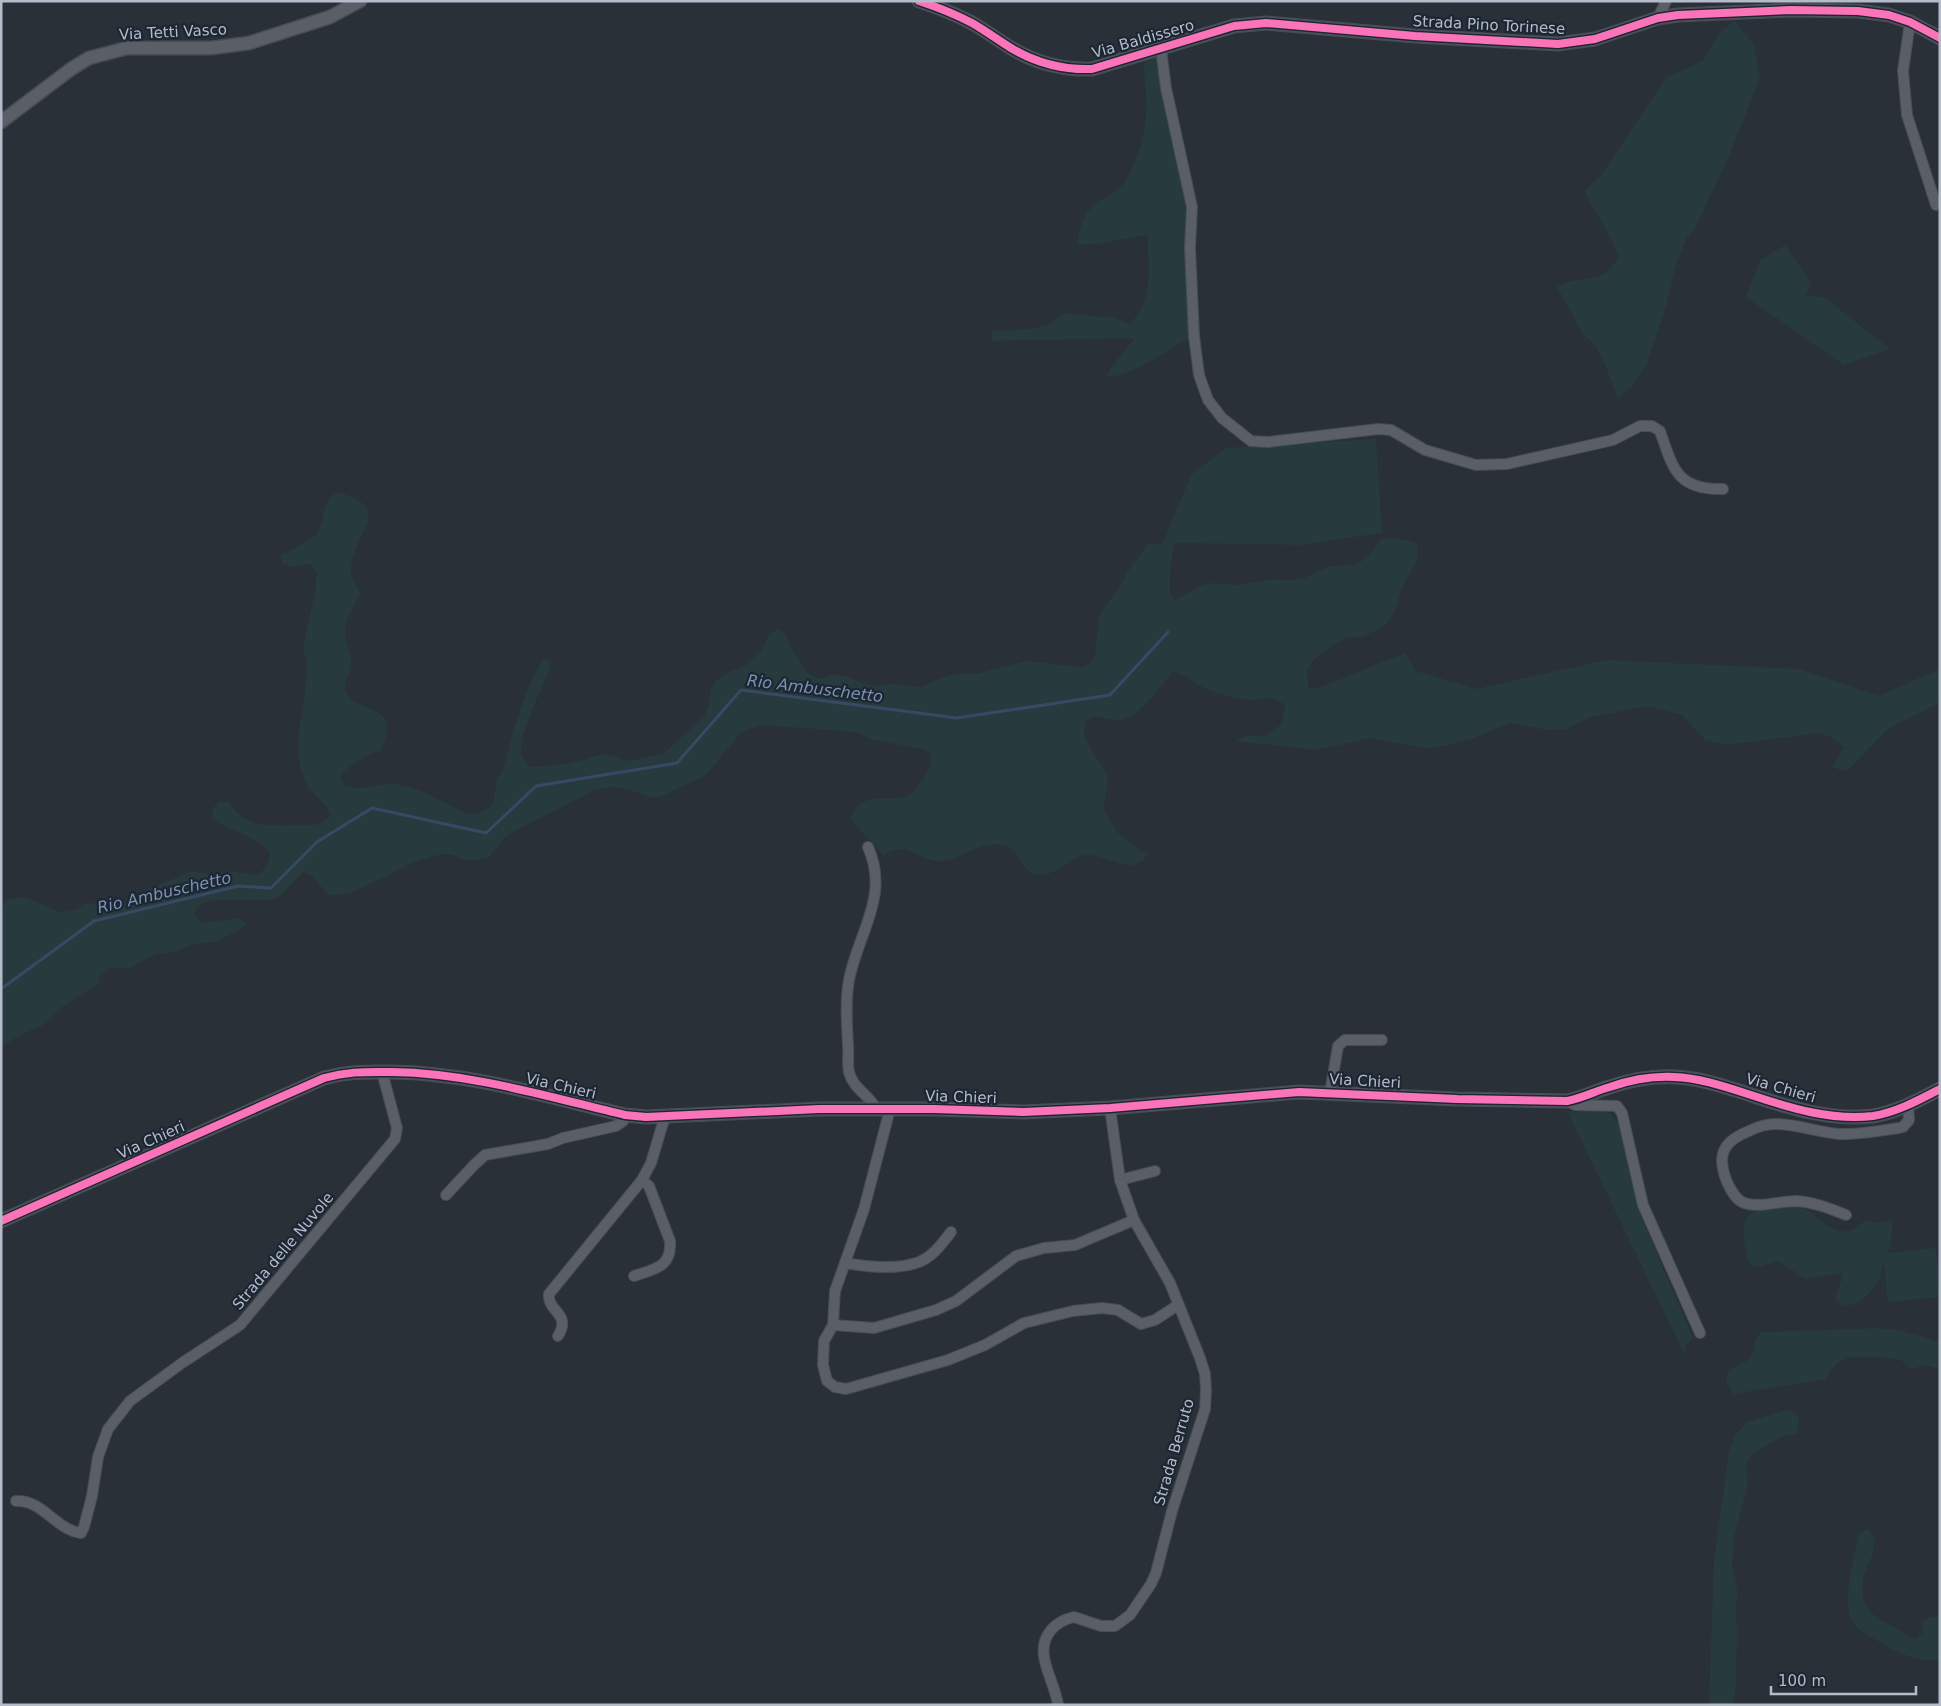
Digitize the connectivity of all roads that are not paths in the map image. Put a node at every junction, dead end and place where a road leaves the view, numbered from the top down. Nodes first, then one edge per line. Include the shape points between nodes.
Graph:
1 (360, 1) edge
2 (919, 1) edge
3 (1666, 1) edge
4 (1658, 18) junction
5 (1910, 22) junction
6 (1328, 28) joint
7 (1940, 38) edge
8 (1161, 49) junction
9 (1, 122) edge
10 (1936, 205) dead end
11 (1723, 489) dead end
12 (868, 847) dead end
13 (1382, 1040) dead end
14 (382, 1072) junction
15 (1940, 1089) edge
16 (1330, 1093) junction
17 (1567, 1101) junction
18 (1908, 1106) junction
19 (1110, 1108) junction
20 (876, 1109) junction
21 (890, 1109) junction
22 (625, 1115) junction
23 (665, 1116) junction
24 (1155, 1171) dead end
25 (642, 1180) junction
26 (1120, 1180) junction
27 (446, 1195) dead end
28 (1846, 1215) dead end
29 (1134, 1220) junction
30 (1, 1221) edge
31 (951, 1232) dead end
32 (845, 1263) junction
33 (634, 1276) dead end
34 (1178, 1305) junction
35 (832, 1325) junction
36 (1700, 1333) dead end
37 (558, 1336) dead end
38 (16, 1501) dead end
39 (1058, 1705) edge

1 - 9 street, Via Tetti Vasco via 330,17 249,43 211,48 127,48 89,58
2 - 8 street, Via Baldissero via 973,24 1013,50 1046,64 1072,69 1092,68
3 - 4 street
4 - 5 street, Strada Pino Torinese via 1791,10 1858,11 1889,15
4 - 6 street, Strada Pino Torinese via 1595,40 1558,44
5 - 7 street, Strada Pino Torinese
5 - 10 street via 1903,71 1907,116
6 - 8 street, Via Baldissero via 1266,23 1234,26
8 - 11 street via 1166,88 1192,207 1190,248 1199,375 1208,400 1236,431 1251,441 1268,442 1392,430 1425,450 1476,466 1507,464 1613,440 1640,426 1652,426 1660,431 1672,466 1682,480 1708,490
12 - 20 street via 874,862 876,892 849,980 847,1026 852,1082
13 - 16 street via 1341,1042
14 - 22 street, Via Chieri via 425,1072 488,1082
14 - 30 street, Via Chieri via 346,1072 324,1078
14 - 38 street, Strada delle Nuvole via 397,1128 395,1139 240,1325 130,1401 108,1430 98,1457 81,1533 72,1532 33,1504
15 - 18 street, Via Chieri
16 - 17 street, Via Chieri
16 - 19 street, Via Chieri via 1299,1092
17 - 18 street, Via Chieri via 1637,1080 1674,1077 1706,1081 1798,1109 1836,1116 1873,1116
17 - 36 street via 1574,1105 1617,1106 1622,1113 1643,1205
18 - 28 street via 1908,1120 1899,1128 1839,1134 1775,1124 1741,1134 1727,1145 1722,1158 1724,1174 1740,1201 1757,1204 1805,1202
19 - 21 street, Via Chieri via 1008,1112
19 - 26 street, Strada Berruto
20 - 21 street, Via Chieri
20 - 23 street, Via Chieri
21 - 32 street via 864,1209
22 - 23 street, Via Chieri
22 - 27 street via 616,1126 548,1144 485,1155
23 - 25 street via 651,1163
24 - 26 street
25 - 33 street via 649,1186 671,1251 658,1268
25 - 37 street via 551,1289 548,1298 563,1324
26 - 29 street, Strada Berruto
29 - 34 street, Strada Berruto via 1170,1283
29 - 35 street via 1075,1245 1044,1248 1016,1256 956,1301 936,1310 874,1328
31 - 32 street via 926,1259 916,1263 866,1267
32 - 35 street via 835,1290
34 - 35 street via 1155,1320 1141,1324 1118,1310 1073,1310 1024,1323 985,1345 948,1360 846,1389 827,1381 823,1365 824,1341
34 - 39 street, Strada Berruto via 1206,1374 1205,1409 1172,1511 1161,1558 1151,1584 1130,1616 1122,1622 1115,1626 1101,1626 1074,1617 1055,1625 1046,1635 1043,1658

